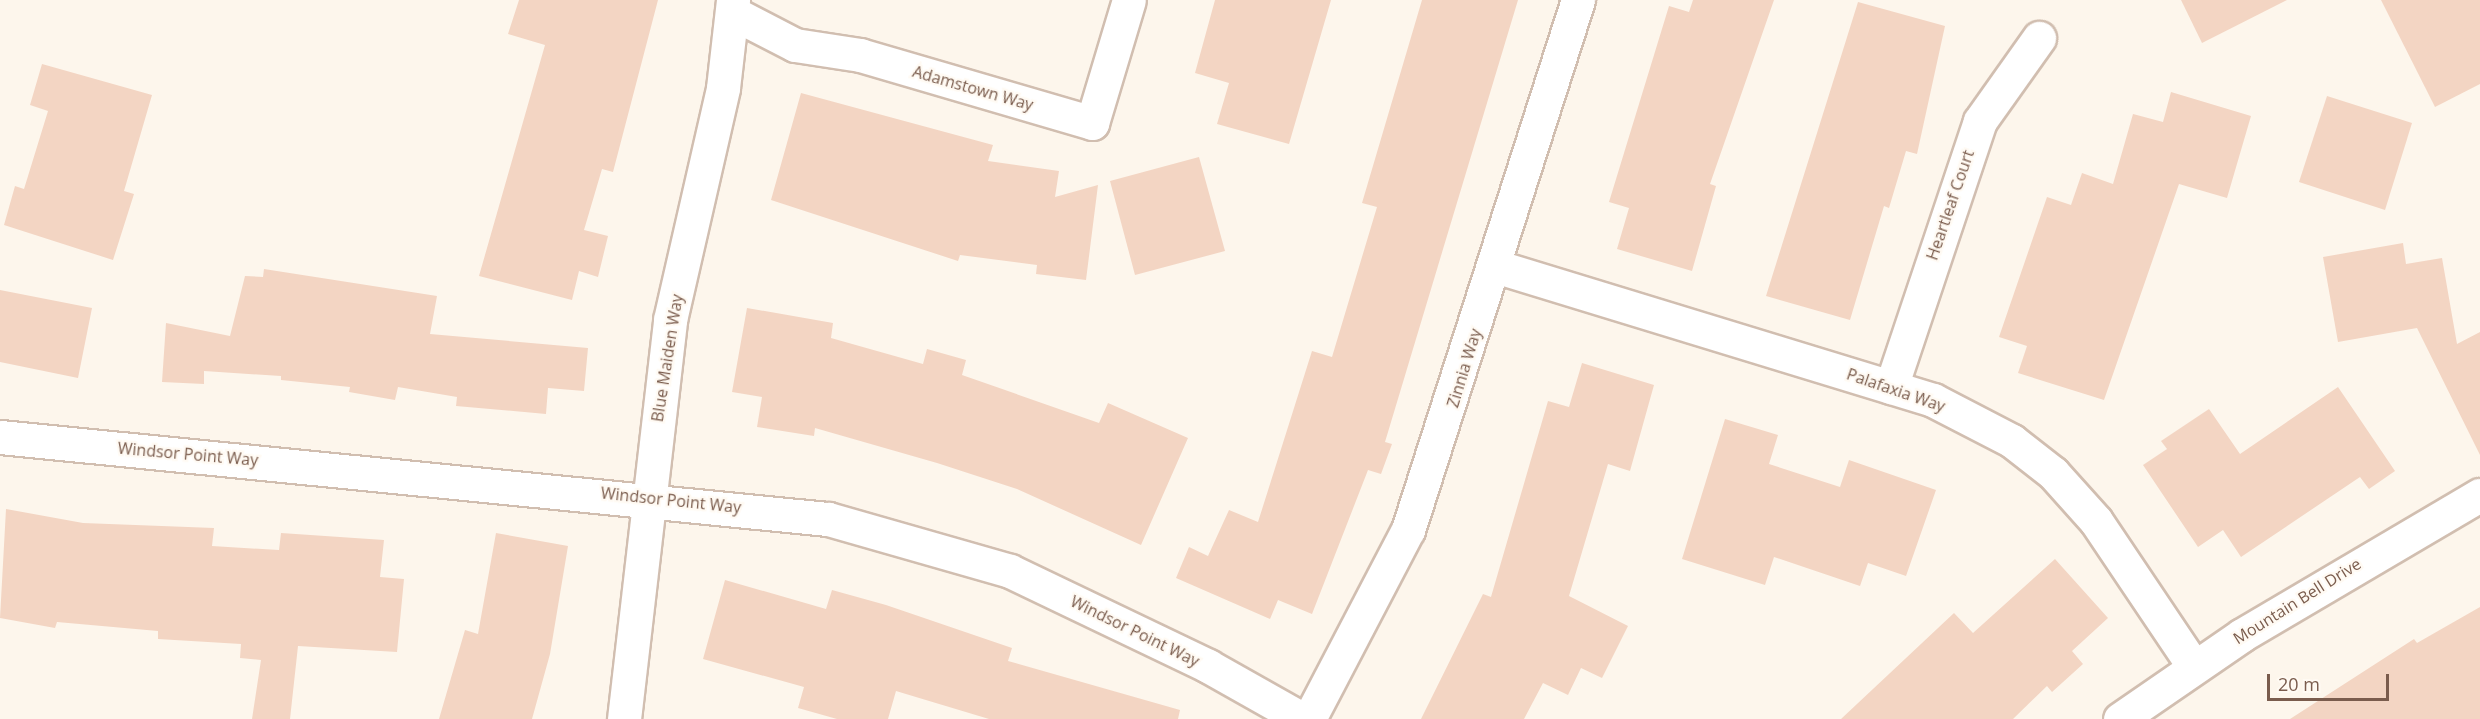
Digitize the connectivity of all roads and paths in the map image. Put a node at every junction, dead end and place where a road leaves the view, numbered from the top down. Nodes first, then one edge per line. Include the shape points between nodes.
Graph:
1 (1129, 0) edge
2 (1578, 0) edge
3 (733, 7) edge
4 (2039, 38) dead end
5 (1495, 266) junction
6 (1891, 387) junction
7 (0, 437) edge
8 (2480, 495) edge
9 (647, 497) junction
10 (2194, 667) junction
11 (624, 719) edge
12 (1302, 719) edge
13 (1309, 719) edge
14 (2121, 719) edge

1 - 3 street, Adamstown Way via 1092,123 860,55 795,45
2 - 5 street, Zinnia Way
3 - 9 street, Blue Maiden Way via 723,88 670,320
4 - 6 street, Heartleaf Court via 1980,121
5 - 6 street, Palafaxia Way
5 - 13 street, Zinnia Way via 1408,530
6 - 10 street, Palafaxia Way via 1968,416 2053,473 2096,521
7 - 9 street, Windsor Point Way
8 - 10 street, Mountain Bell Drive via 2390,544
9 - 11 street, Blue Maiden Way
9 - 12 street, Windsor Point Way via 828,519 1010,571 1208,666
10 - 14 street, Mountain Bell Drive

